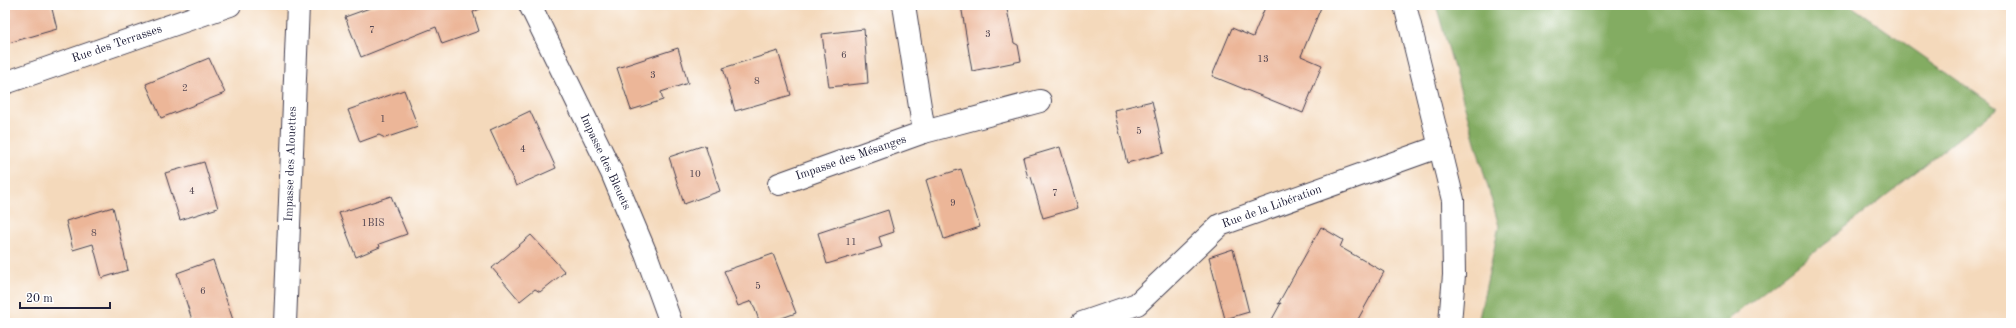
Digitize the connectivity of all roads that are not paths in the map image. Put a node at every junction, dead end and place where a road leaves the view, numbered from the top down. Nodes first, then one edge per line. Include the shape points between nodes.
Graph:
1 (230, 5) edge
2 (298, 5) edge
3 (530, 5) edge
4 (904, 5) edge
5 (1405, 5) edge
6 (5, 83) edge
7 (1040, 101) dead end
8 (924, 132) junction
9 (1441, 146) junction
10 (778, 184) dead end
11 (285, 323) edge
12 (671, 323) edge
13 (1082, 323) edge
14 (1450, 323) edge

1 - 6 street, Rue des Terrasses
2 - 11 street, Impasse des Alouettes
3 - 12 street, Impasse des Bleuets via 612,173
4 - 8 street
5 - 9 street
7 - 8 street, Impasse des Mésanges
8 - 10 street, Impasse des Mésanges
9 - 13 street, Rue de la Libération via 1220,225 1137,304
9 - 14 street via 1453,200 1454,275

